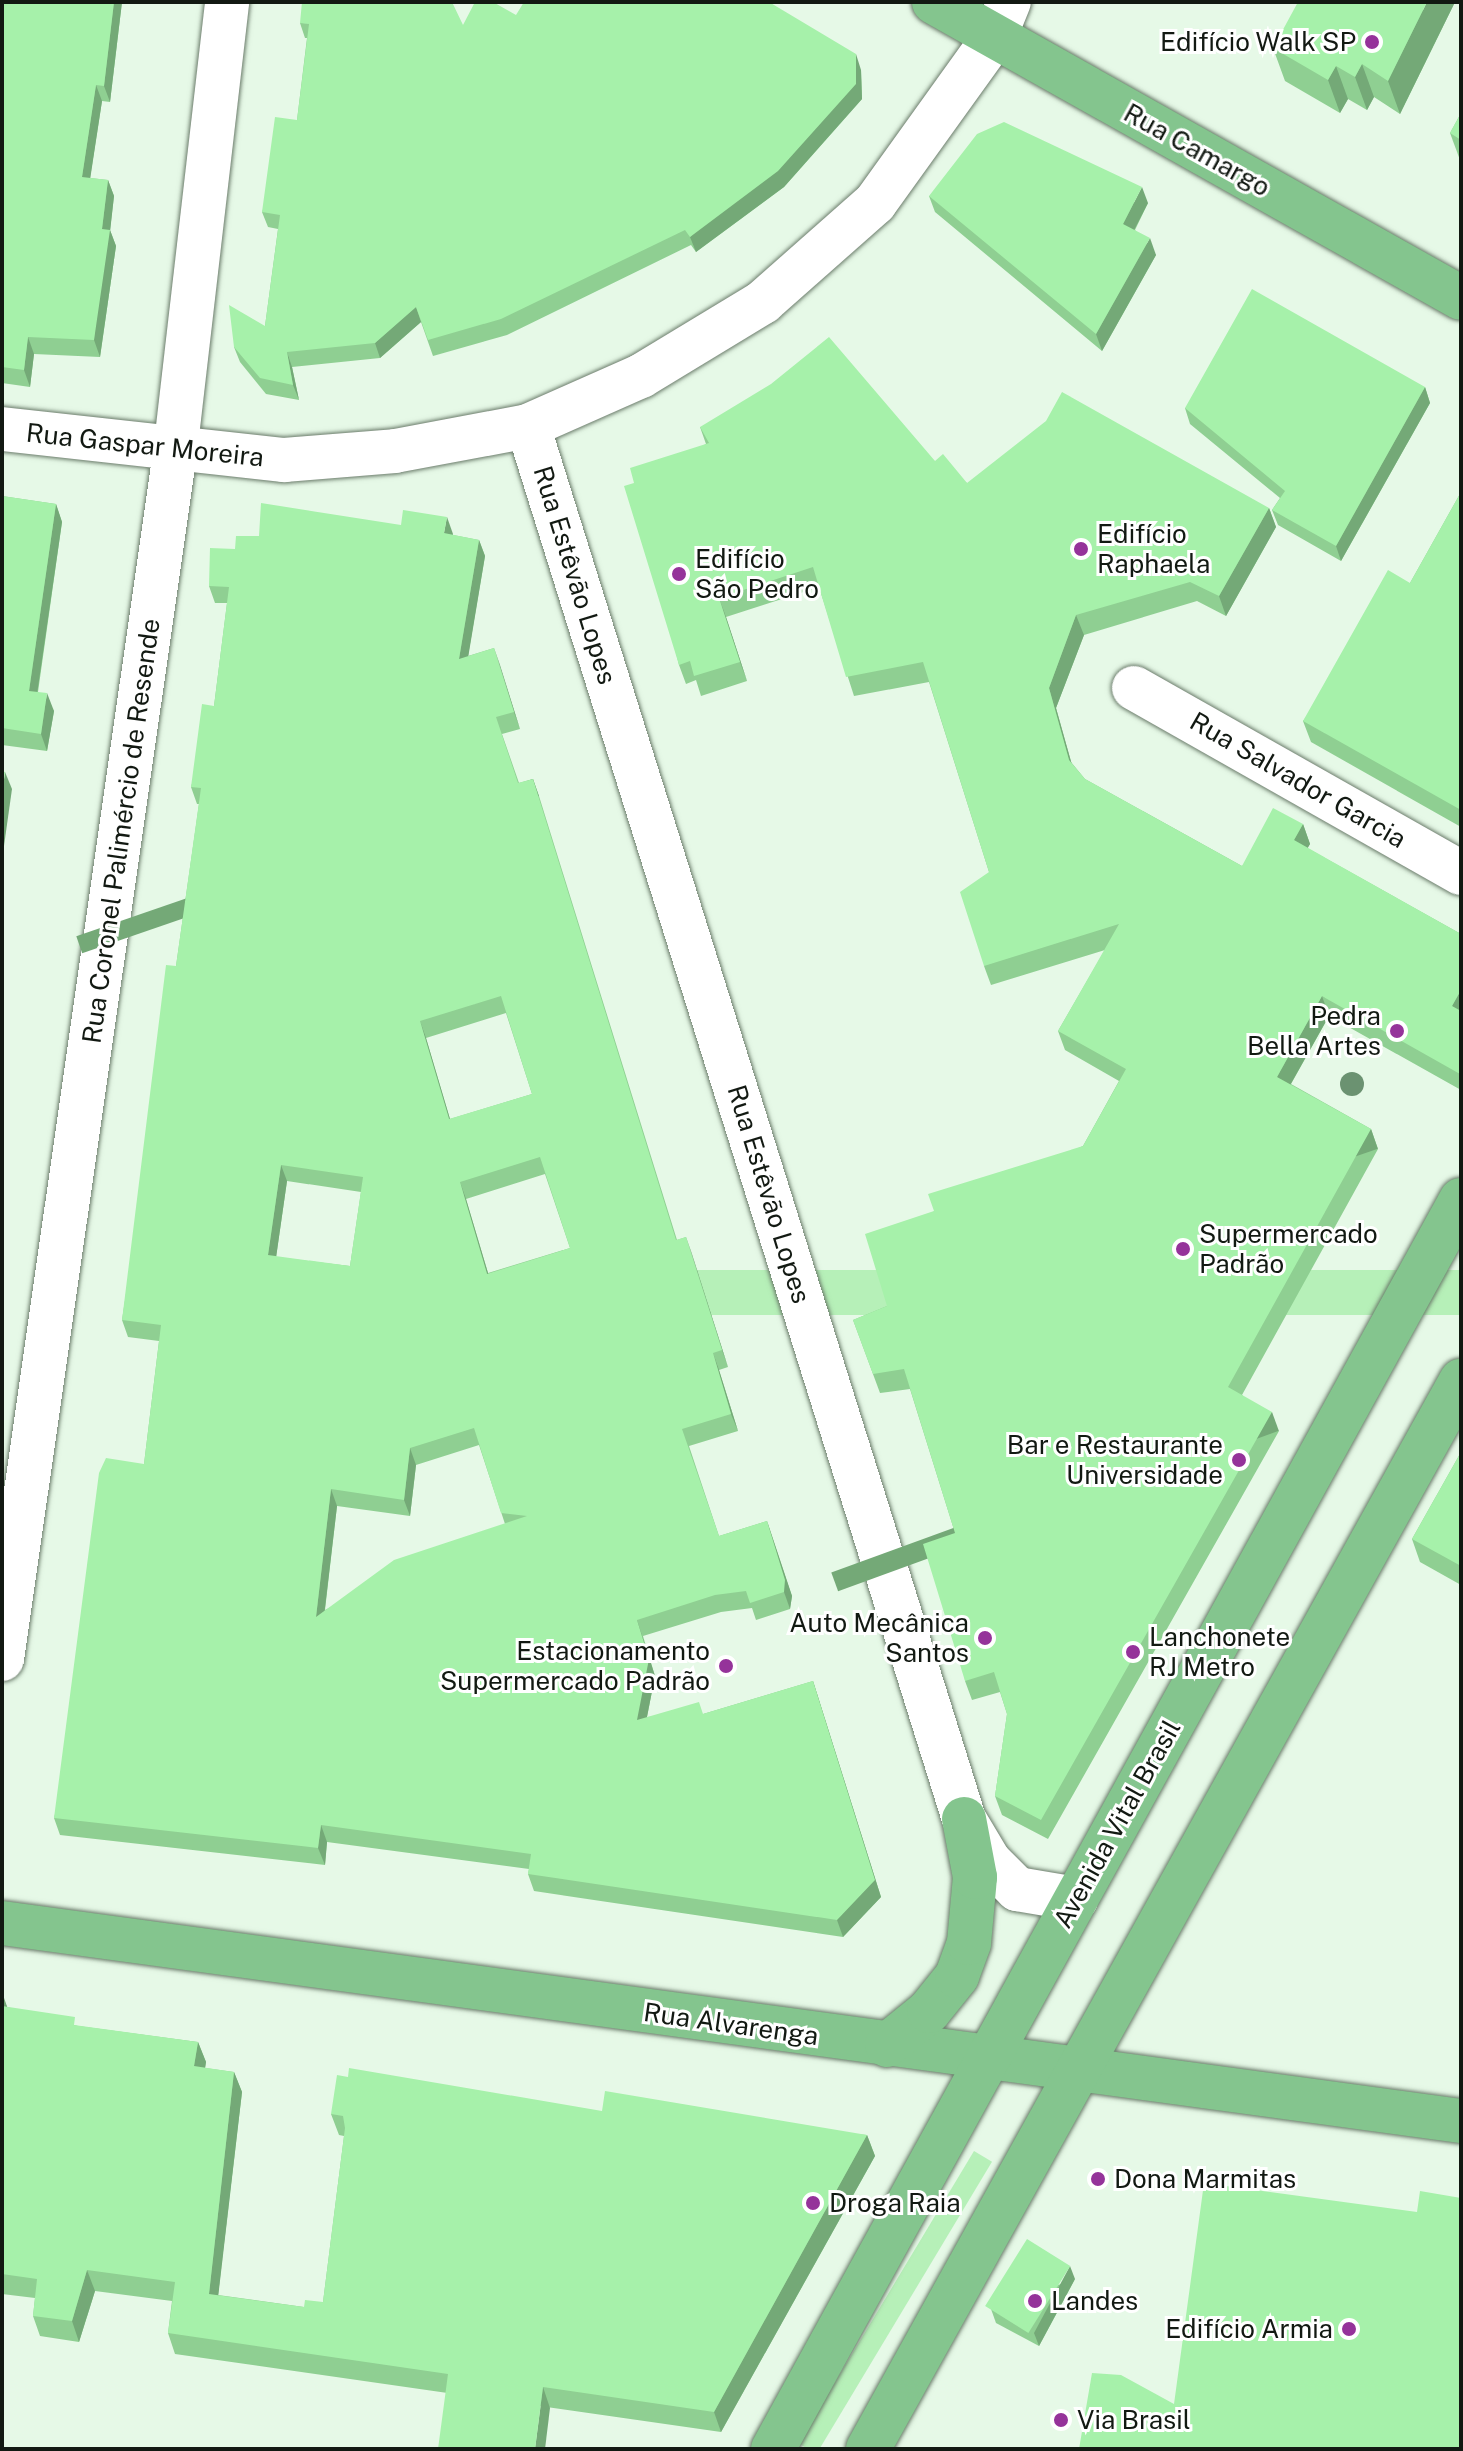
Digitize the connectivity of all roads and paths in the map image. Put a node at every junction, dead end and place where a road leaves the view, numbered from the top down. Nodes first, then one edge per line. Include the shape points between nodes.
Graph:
1 (227, 2) edge
2 (934, 2) edge
3 (1002, 19) edge
4 (1461, 298) edge
5 (528, 426) junction
6 (2, 429) edge
7 (175, 453) junction
8 (1134, 688) dead end
9 (1461, 873) edge
10 (1461, 1200) edge
11 (1461, 1381) edge
12 (2, 1659) edge
13 (964, 1819) junction
14 (1076, 1899) junction
15 (2, 1923) edge
16 (887, 2045) junction
17 (988, 2059) junction
18 (1078, 2072) junction
19 (1461, 2121) edge
20 (773, 2449) edge
21 (868, 2449) edge

1 - 7 street, Rua Coronel Palimércio de Resende
2 - 3 main road, Rua Camargo
3 - 4 main road, Rua Camargo
3 - 5 street, Rua Gaspar Moreira via 875,203 763,302 641,376
5 - 7 street, Rua Gaspar Moreira via 300,459
5 - 13 street, Rua Estêvão Lopes
6 - 7 street, Rua Gaspar Moreira
7 - 12 street, Rua Coronel Palimércio de Resende
8 - 9 street, Rua Salvador Garcia
10 - 14 main road, Avenida Vital Brasil
11 - 18 main road
13 - 14 street, Rua Estêvão Lopes via 989,1861 1017,1889
13 - 16 main road via 975,1877 969,1943 957,1976
14 - 17 main road, Avenida Vital Brasil
15 - 16 main road, Rua Alvarenga
16 - 17 main road, Rua Alvarenga
17 - 18 main road, Rua Alvarenga
17 - 20 main road, Avenida Vital Brasil
18 - 19 main road, Rua Alvarenga
18 - 21 main road

